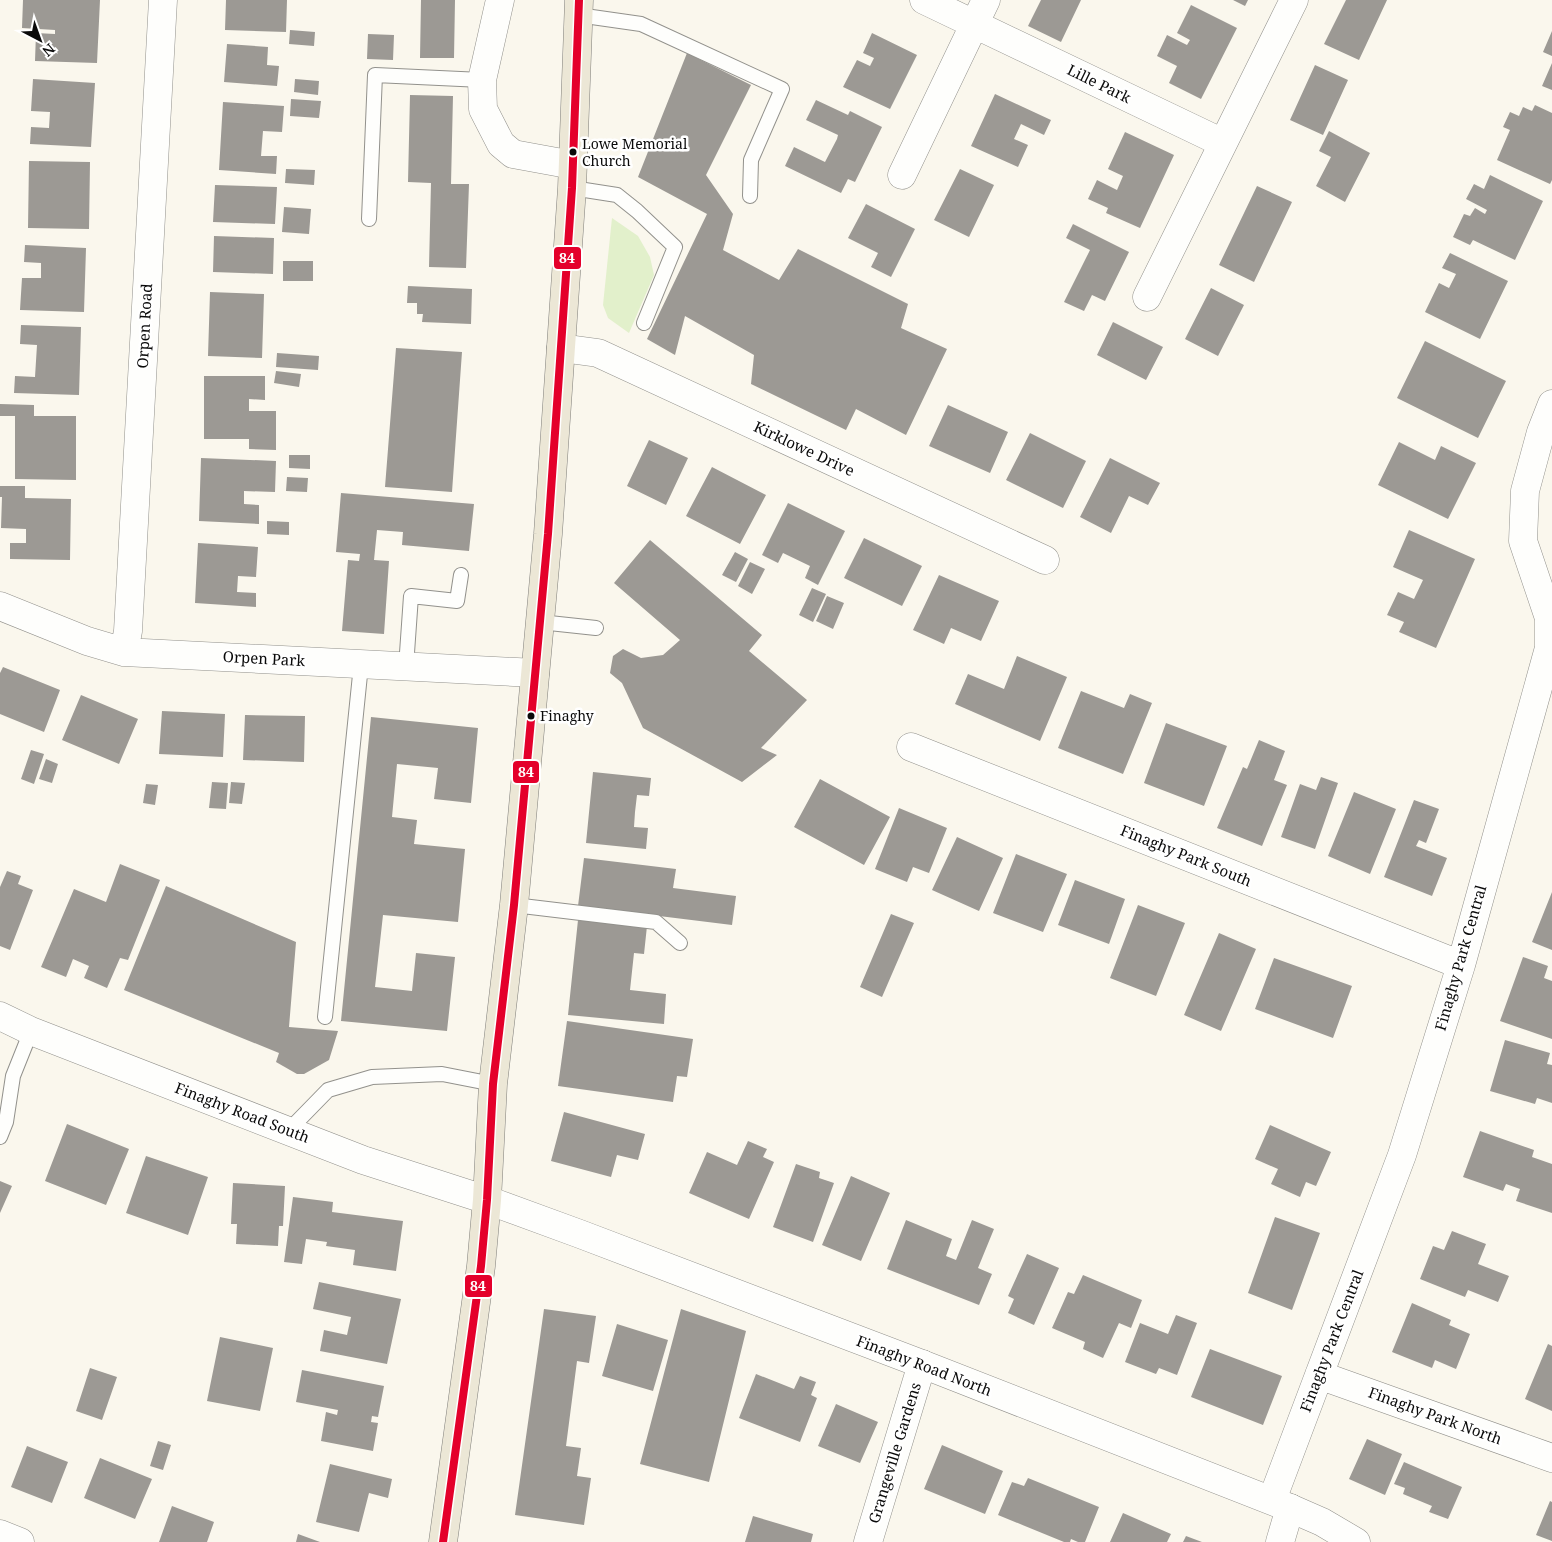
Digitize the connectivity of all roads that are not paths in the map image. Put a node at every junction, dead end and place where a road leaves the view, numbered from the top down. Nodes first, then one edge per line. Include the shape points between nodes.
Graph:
1 (164, 0) edge
2 (500, 0) edge
3 (924, 0) edge
4 (1294, 0) edge
5 (578, 8) edge
6 (981, 12) edge
7 (482, 80) junction
8 (1223, 144) junction
9 (902, 175) dead end
10 (572, 177) junction
11 (750, 196) dead end
12 (369, 219) dead end
13 (1147, 297) dead end
14 (644, 323) dead end
15 (560, 348) junction
16 (1552, 404) edge
17 (1045, 560) dead end
18 (460, 575) dead end
19 (0, 606) edge
20 (540, 622) junction
21 (596, 628) dead end
22 (124, 652) junction
23 (361, 665) junction
24 (406, 667) junction
25 (536, 673) junction
26 (912, 748) dead end
27 (514, 905) junction
28 (680, 943) dead end
29 (1461, 965) junction
30 (0, 1016) edge
31 (325, 1017) dead end
32 (32, 1031) junction
33 (493, 1084) junction
34 (288, 1131) junction
35 (0, 1137) edge
36 (487, 1200) junction
37 (922, 1364) junction
38 (1319, 1375) junction
39 (1552, 1458) edge
40 (1281, 1504) junction
41 (0, 1534) edge
42 (20, 1542) edge
43 (442, 1542) edge
44 (868, 1542) edge
45 (1280, 1542) edge
46 (1356, 1542) edge

1 - 22 street, Orpen Road via 128,631
2 - 7 street
3 - 6 street, Lille Park
4 - 8 street
5 - 10 main road
5 - 11 lane via 642,24 782,89 751,160
6 - 8 street, Lille Park
6 - 9 street
7 - 10 street via 483,109 501,144 513,154
7 - 12 lane via 375,75
8 - 13 street
10 - 14 lane via 616,194 675,247
10 - 15 main road
15 - 17 street, Kirklowe Drive via 598,353
15 - 20 main road
16 - 29 street, Finaghy Park Central via 1525,491 1523,541 1549,618 1550,648
18 - 24 lane via 458,601 411,596
19 - 22 street, Orpen Park via 87,641
20 - 21 lane
20 - 25 main road
22 - 23 street, Orpen Park
23 - 24 street, Orpen Park
23 - 31 lane
24 - 25 street, Orpen Park
25 - 27 main road
26 - 29 street, Finaghy Park South
27 - 28 lane via 656,922
27 - 33 main road
29 - 38 street, Finaghy Park Central via 1402,1155
30 - 32 street, Finaghy Road South
32 - 34 street, Finaghy Road South
32 - 35 lane via 13,1076 6,1122
33 - 34 lane via 442,1074 372,1077 328,1090
33 - 36 main road
34 - 36 street, Finaghy Road South via 381,1167
36 - 37 street, Finaghy Road North
36 - 43 main road via 479,1284
37 - 40 street, Finaghy Road North
37 - 44 street, Grangeville Gardens
38 - 39 street, Finaghy Park North
38 - 40 street, Finaghy Park Central
40 - 45 street, Finaghy Park Central
40 - 46 street, Finaghy Road North
41 - 42 street

